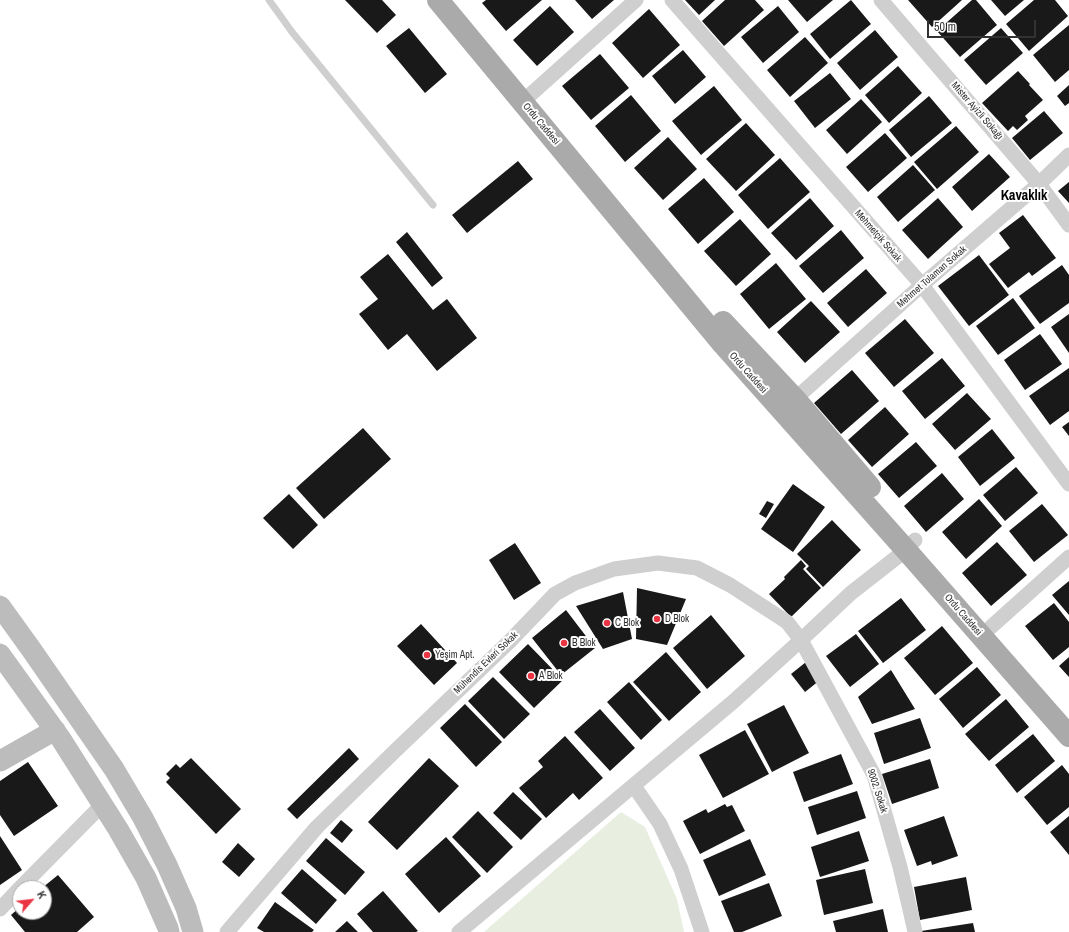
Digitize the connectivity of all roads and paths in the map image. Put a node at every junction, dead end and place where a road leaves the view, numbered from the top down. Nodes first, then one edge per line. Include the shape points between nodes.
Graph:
1 (269, 0) edge
2 (438, 0) edge
3 (450, 0) edge
4 (636, 0) edge
5 (672, 0) edge
6 (881, 0) edge
7 (530, 95) junction
8 (1069, 155) edge
9 (1040, 184) junction
10 (432, 205) dead end
11 (1069, 225) edge
12 (922, 285) junction
13 (795, 399) junction
14 (1069, 484) edge
15 (911, 545) junction
16 (1069, 557) edge
17 (0, 606) edge
18 (991, 627) junction
19 (801, 640) junction
20 (0, 654) edge
21 (1069, 719) edge
22 (54, 730) junction
23 (1069, 736) edge
24 (0, 761) edge
25 (634, 786) junction
26 (102, 805) junction
27 (28, 880) edge
28 (12, 896) edge
29 (0, 909) edge
30 (169, 932) edge
31 (193, 932) edge
32 (227, 932) edge
33 (459, 932) edge
34 (702, 932) edge
35 (915, 932) edge

1 - 10 lane
2 - 15 main road, Ordu Caddesi via 722,343
3 - 7 main road, Ordu Caddesi
4 - 7 street
5 - 12 street, Mehmetçik Sokak
6 - 9 street, Mister Ayizli Sokağı
7 - 13 main road, Ordu Caddesi via 728,328
8 - 9 street, Mehmet Tolaman Sokak
9 - 11 street, Mister Ayizli Sokağı
9 - 12 street, Mehmet Tolaman Sokak
12 - 13 street, Mehmet Tolaman Sokak
12 - 14 street, Mehmetçik Sokak
13 - 15 main road, Ordu Caddesi
15 - 18 main road, Ordu Caddesi
15 - 19 street via 851,593
15 - 23 main road, Ordu Caddesi
16 - 18 street
17 - 31 main road via 114,769 167,865 186,908
18 - 21 main road, Ordu Caddesi
19 - 25 street
19 - 32 street, Mühendis Evleri Sokak via 787,622 730,585 697,568 658,562 614,569 575,583 555,594 510,641 317,827
19 - 35 street, 9002. Sokak via 874,775
20 - 22 main road
22 - 24 main road
22 - 26 main road
25 - 33 street
25 - 34 street via 660,824 681,869
26 - 27 street
26 - 30 main road via 146,878
28 - 29 street

